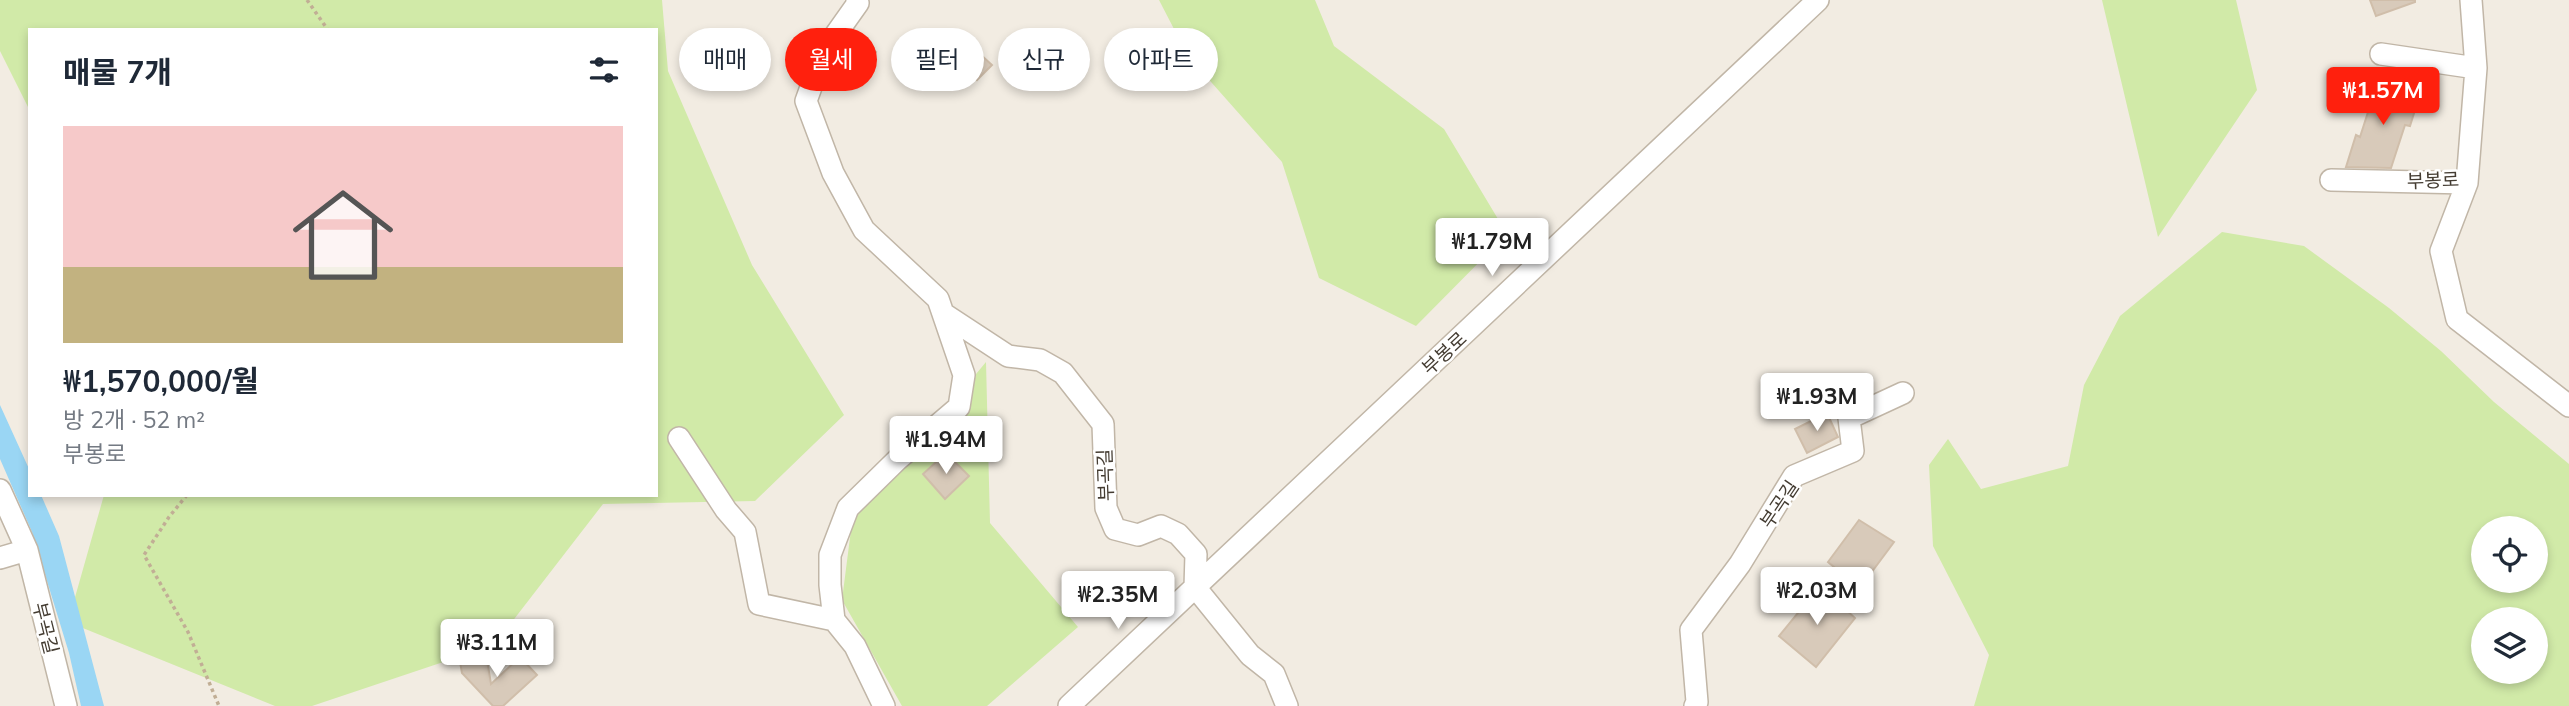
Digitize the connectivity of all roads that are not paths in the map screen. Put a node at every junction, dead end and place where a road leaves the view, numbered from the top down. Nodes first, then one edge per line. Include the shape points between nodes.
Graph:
1 (858, 0) edge
2 (1818, 0) edge
3 (2471, 0) edge
4 (2381, 54) dead end
5 (2476, 68) junction
6 (2331, 180) dead end
7 (2467, 183) junction
8 (944, 314) junction
9 (1903, 393) dead end
10 (2569, 406) edge
11 (680, 438) dead end
12 (0, 490) edge
13 (27, 550) junction
14 (0, 558) edge
15 (1195, 587) junction
16 (834, 620) junction
17 (66, 706) edge
18 (884, 706) edge
19 (1069, 706) edge
20 (1287, 706) edge
21 (1695, 706) edge

1 - 8 street, 부곡길 via 824,51 806,102 833,173 864,230 938,299
2 - 15 street, 부봉로
3 - 5 street, 부봉로
4 - 5 street
5 - 7 street, 부봉로
6 - 7 street, 부봉로
7 - 10 street via 2441,251 2457,319
8 - 15 street, 부곡길 via 1008,356 1040,360 1063,373 1103,424 1106,508 1115,529 1138,535 1161,526 1178,534 1196,555
8 - 16 street, 부곡길 via 964,375 958,407 848,508 830,555
9 - 21 street, 부곡길 via 1849,418 1853,451 1794,477 1740,564 1691,630
11 - 16 street via 745,532 759,604
12 - 13 street, 부곡길
13 - 14 street
13 - 17 street, 부곡길
15 - 19 street, 부봉로
15 - 20 street via 1250,655 1274,674
16 - 18 street via 855,646

